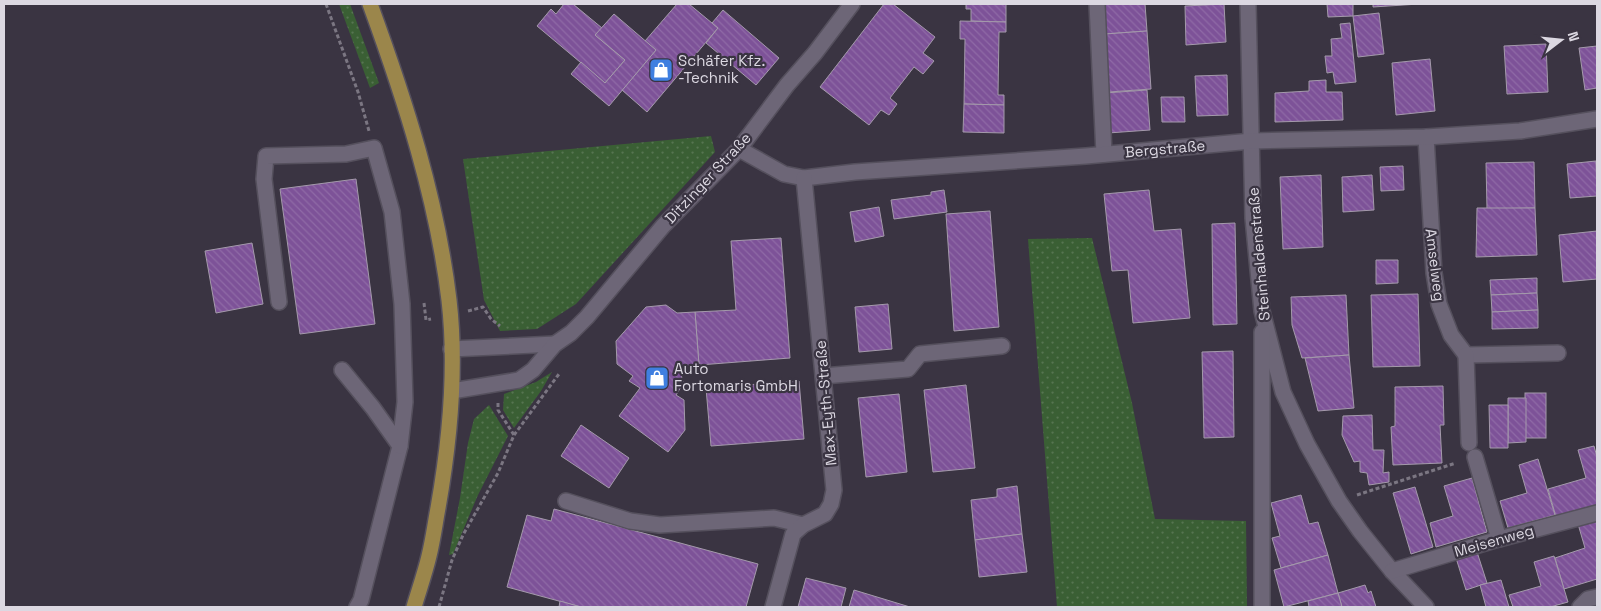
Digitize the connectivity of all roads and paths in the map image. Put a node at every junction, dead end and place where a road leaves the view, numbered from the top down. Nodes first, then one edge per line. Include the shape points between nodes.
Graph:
1 (326, 4) edge
2 (370, 4) edge
3 (852, 4) edge
4 (1097, 4) edge
5 (1248, 4) edge
6 (1597, 119) edge
7 (1426, 137) junction
8 (1252, 141) junction
9 (374, 148) junction
10 (739, 149) junction
11 (1104, 154) junction
12 (804, 178) junction
13 (279, 302) dead end
14 (402, 304) junction
15 (1262, 310) junction
16 (450, 316) junction
17 (555, 344) junction
18 (1002, 346) dead end
19 (451, 349) junction
20 (1558, 353) dead end
21 (1466, 355) junction
22 (342, 370) dead end
23 (562, 370) dead end
24 (823, 376) junction
25 (452, 391) junction
26 (1469, 443) dead end
27 (400, 446) junction
28 (1475, 457) joint
29 (1340, 501) junction
30 (566, 502) dead end
31 (1597, 513) edge
32 (803, 525) junction
33 (1499, 538) junction
34 (1392, 571) junction
35 (1597, 597) edge
36 (357, 607) edge
37 (414, 607) edge
38 (439, 607) edge
39 (774, 607) edge
40 (1262, 607) edge
41 (1426, 607) edge
42 (1580, 607) edge

1 - 9 path via 358,92
2 - 16 main road via 412,129 435,220
3 - 10 street, Ditzinger Straße
4 - 11 street
5 - 8 street, Steinhaldenstraße
6 - 7 street, Bergstraße via 1520,131
7 - 8 street, Bergstraße
7 - 21 street, Amselweg via 1438,304 1451,336
8 - 11 street, Bergstraße
8 - 15 street, Steinhaldenstraße via 1253,218
9 - 13 street via 346,154 266,156 264,179
9 - 14 street via 392,212
10 - 12 street, Bergstraße via 784,174
10 - 17 street, Ditzinger Straße via 664,226 572,333
11 - 12 street, Bergstraße
12 - 24 street, Max-Eyth-Straße
14 - 16 path via 424,303 426,320
14 - 27 street via 405,402
15 - 29 street, Steinhaldenstraße via 1282,392
15 - 40 street
16 - 19 main road
17 - 19 street
17 - 25 street, Ditzinger Straße via 533,370 519,380
18 - 24 street via 920,354 908,369
19 - 25 main road
20 - 21 street
21 - 26 street
22 - 27 street
23 - 38 path via 514,435 498,473 452,560
24 - 32 street, Max-Eyth-Straße via 834,490 832,504 825,514
25 - 37 main road via 444,473 430,556
27 - 36 street
28 - 29 path
28 - 33 street
29 - 34 street, Steinhaldenstraße
30 - 32 street via 630,522 660,525 774,518
31 - 33 street, Meisenweg
32 - 39 street via 793,534
33 - 34 street, Meisenweg
34 - 41 street, Steinhaldenstraße
35 - 42 street via 1588,599

